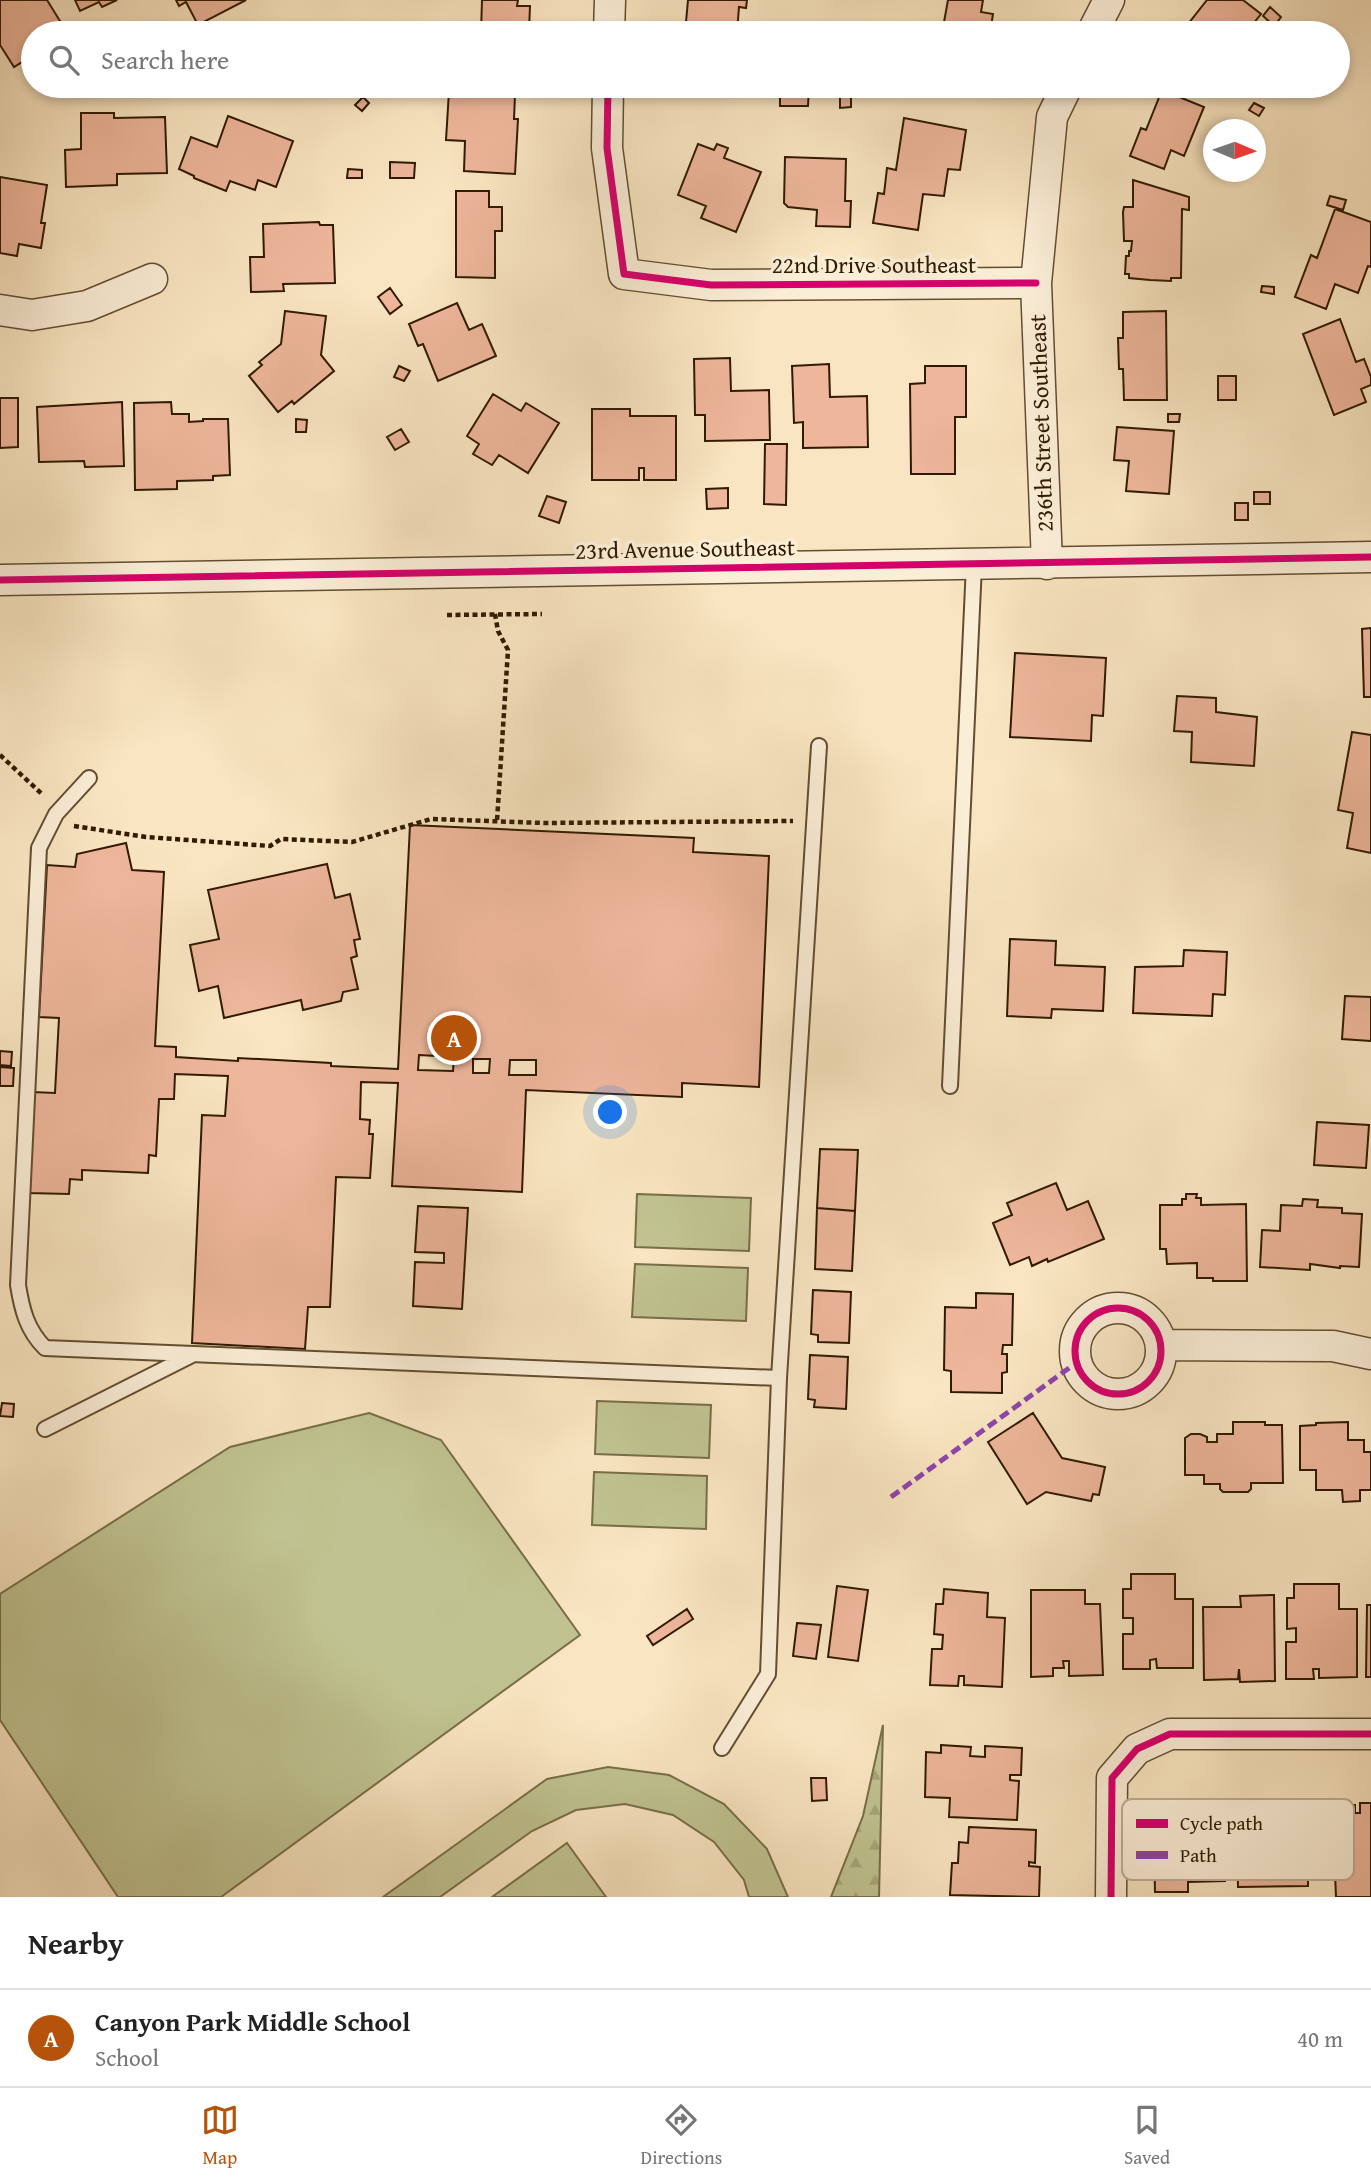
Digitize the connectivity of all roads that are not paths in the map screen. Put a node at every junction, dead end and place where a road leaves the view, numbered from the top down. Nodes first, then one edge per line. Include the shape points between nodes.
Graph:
1 (610, 0) edge
2 (1109, 0) edge
3 (609, 21) edge
4 (1099, 21) edge
5 (608, 98) edge
6 (1061, 98) edge
7 (152, 279) dead end
8 (1036, 284) junction
9 (0, 310) edge
10 (1371, 557) edge
11 (1047, 564) junction
12 (974, 565) junction
13 (0, 580) edge
14 (820, 747) dead end
15 (89, 778) dead end
16 (950, 1086) dead end
17 (1161, 1345) dead end
18 (194, 1354) junction
19 (1371, 1354) edge
20 (779, 1378) junction
21 (45, 1429) dead end
22 (1371, 1734) edge
23 (722, 1748) dead end
24 (1111, 1897) edge

1 - 3 street
2 - 4 street
5 - 8 street, 22nd Drive Southeast via 607,148 624,274 711,285
6 - 8 street, 236th Street Southeast via 1052,117
7 - 9 street via 87,306 32,315
8 - 11 street, 236th Street Southeast
10 - 11 street, 23rd Avenue Southeast
11 - 12 street, 23rd Avenue Southeast
12 - 13 street, 23rd Avenue Southeast
12 - 16 lane
14 - 20 lane
15 - 18 lane via 56,814 39,848 18,1285 21,1308 35,1338 46,1348
17 - 19 street via 1333,1346
18 - 20 lane
18 - 21 lane
20 - 23 lane via 768,1674
22 - 24 street via 1170,1734 1137,1749 1112,1778

